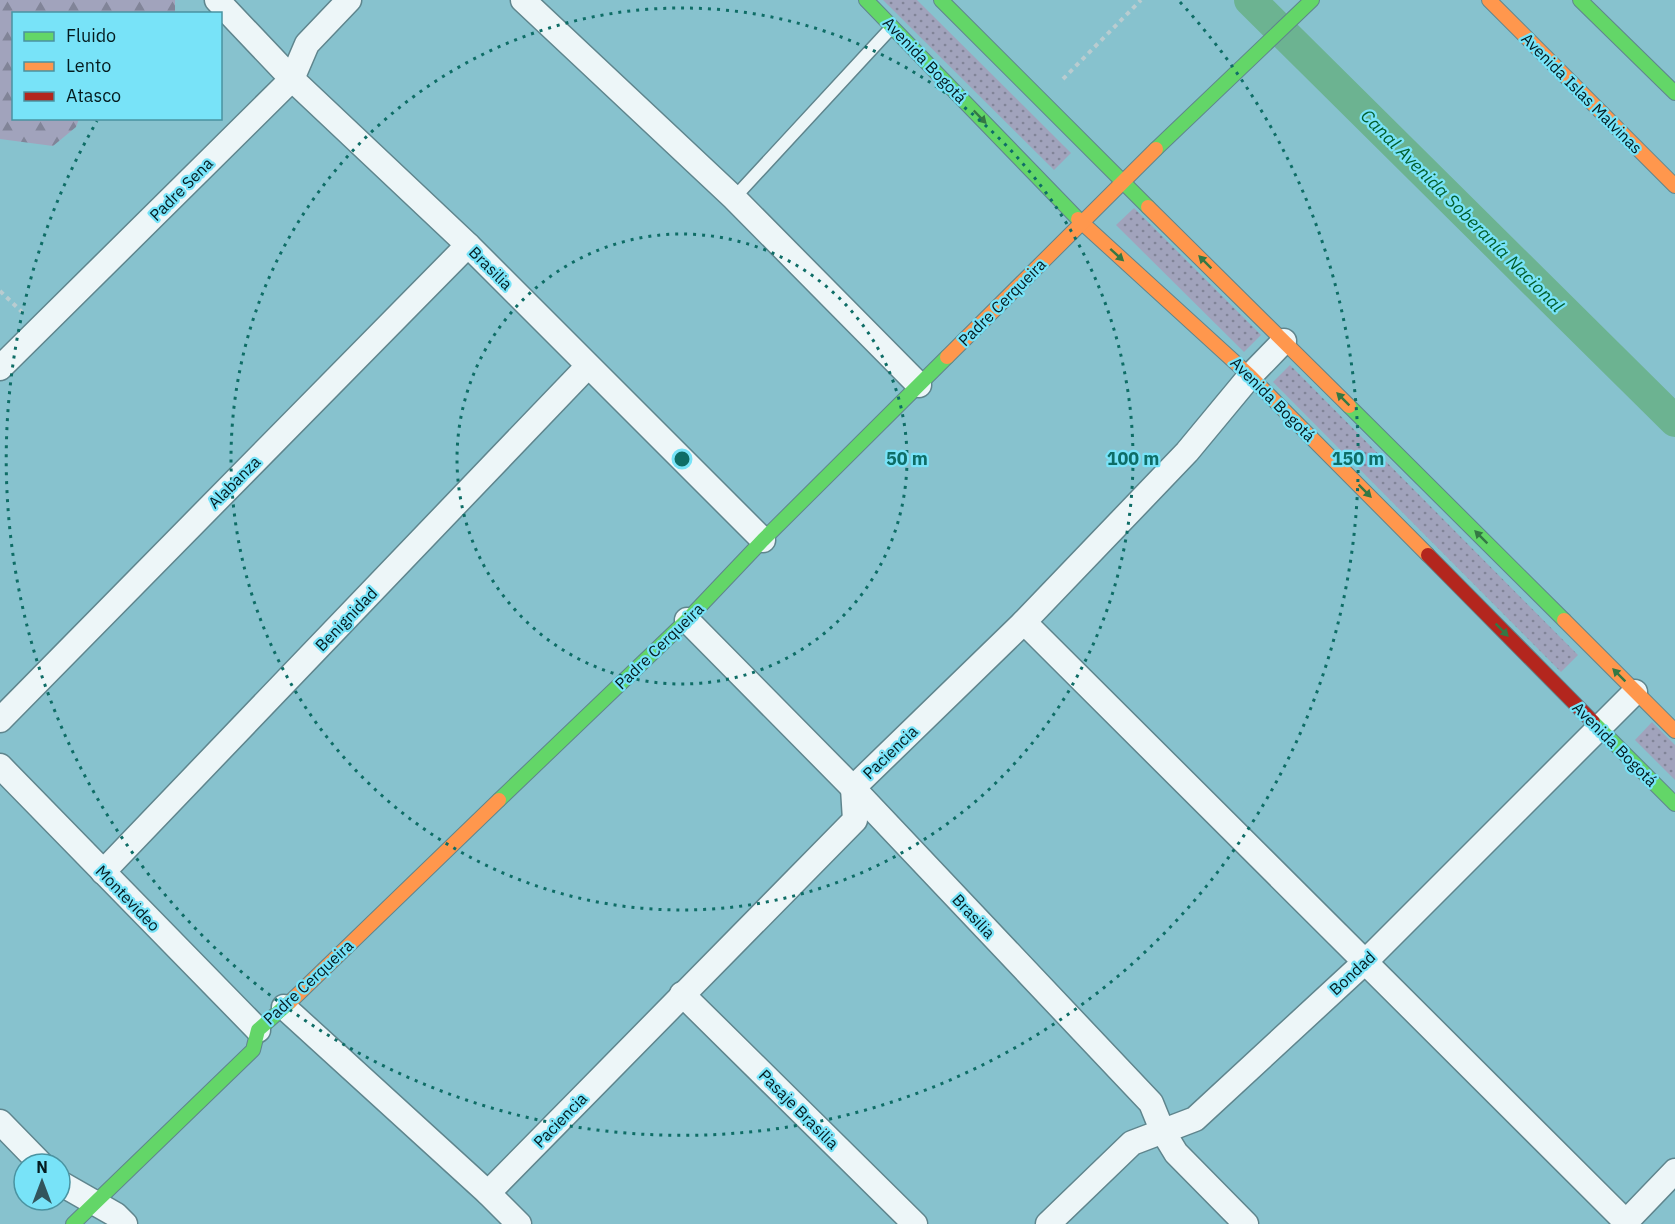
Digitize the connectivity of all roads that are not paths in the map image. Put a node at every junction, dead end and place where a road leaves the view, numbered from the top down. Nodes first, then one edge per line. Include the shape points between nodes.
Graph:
1 (217, 0) edge
2 (350, 0) edge
3 (523, 0) edge
4 (866, 0) edge
5 (941, 0) edge
6 (1489, 0) edge
7 (1580, 0) edge
8 (1310, 2) edge
9 (892, 26) junction
10 (292, 79) junction
11 (1675, 93) edge
12 (1123, 181) junction
13 (1675, 186) edge
14 (734, 198) junction
15 (1082, 223) junction
16 (468, 245) junction
17 (1284, 341) junction
18 (588, 366) junction
19 (0, 368) edge
20 (1250, 375) junction
21 (919, 384) junction
22 (763, 540) junction
23 (687, 620) junction
24 (1024, 622) junction
25 (1635, 692) junction
26 (0, 720) edge
27 (1598, 728) junction
28 (1675, 731) edge
29 (0, 766) edge
30 (853, 788) junction
31 (1675, 804) edge
32 (103, 872) junction
33 (1366, 961) junction
34 (682, 994) junction
35 (284, 1007) junction
36 (258, 1030) junction
37 (0, 1122) edge
38 (1162, 1130) junction
39 (29, 1152) edge
40 (1675, 1171) edge
41 (72, 1190) edge
42 (488, 1193) junction
43 (93, 1203) junction
44 (1625, 1223) edge
45 (73, 1224) edge
46 (125, 1224) edge
47 (519, 1224) edge
48 (915, 1224) edge
49 (1048, 1224) edge
50 (1246, 1224) edge

1 - 10 street, Brasilia
2 - 10 street, Padre Sena via 307,44
3 - 14 street
4 - 9 main road, Avenida Bogotá
5 - 12 main road
6 - 13 main road, Avenida Islas Malvinas
7 - 11 main road
8 - 12 main road, Padre Cerqueira
9 - 14 lane
9 -> 15 main road, Avenida Bogotá
10 - 16 street, Brasilia
10 - 19 street, Padre Sena
12 - 15 main road, Padre Cerqueira
17 -> 12 main road
14 - 21 street
15 -> 20 main road, Avenida Bogotá
15 - 21 main road, Padre Cerqueira
16 - 18 street, Brasilia
16 - 26 street, Alabanza
17 - 20 street, Paciencia
25 -> 17 main road
18 - 22 street, Brasilia
18 - 32 street, Benignidad
20 - 24 street, Paciencia via 1187,452
20 -> 27 main road, Avenida Bogotá
21 - 22 main road, Padre Cerqueira
22 - 23 main road, Padre Cerqueira
23 - 30 street, Brasilia
23 - 35 main road, Padre Cerqueira
24 - 30 street, Paciencia
24 - 33 street
25 - 27 street, Bondad
25 - 28 main road
27 - 31 main road, Avenida Bogotá
27 - 33 street, Bondad
29 - 32 street, Montevideo
30 - 34 street, Paciencia via 855,820
30 - 38 street, Brasilia via 1151,1103
32 - 36 street, Montevideo
33 - 38 street, Bondad via 1195,1119
33 - 44 street
34 - 42 street, Paciencia
34 - 48 street, Pasaje Brasilia
35 - 36 main road, Padre Cerqueira
35 - 42 street
36 - 43 main road, Padre Cerqueira via 253,1050
37 - 39 street
38 - 49 street, Bondad via 1132,1143
38 - 50 street, Brasilia via 1176,1153
40 - 44 street
41 - 43 street
42 - 47 street
43 - 45 main road, Padre Cerqueira
43 - 46 street

